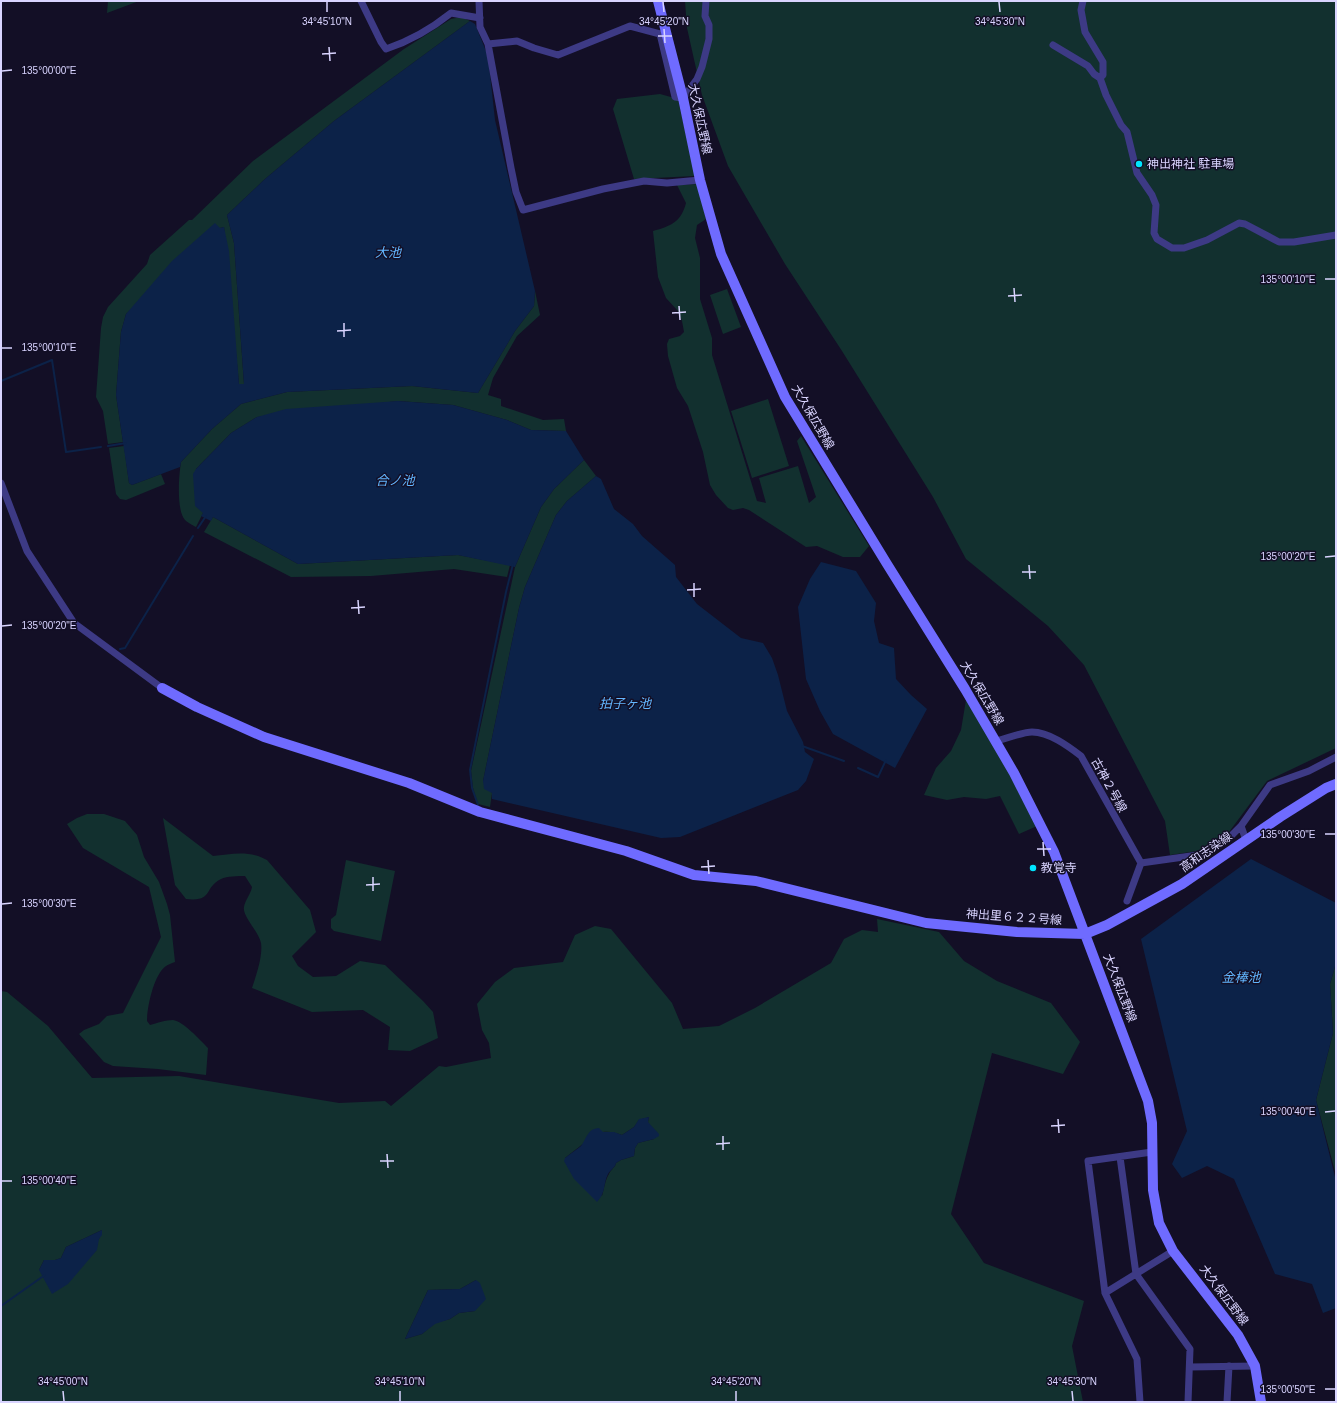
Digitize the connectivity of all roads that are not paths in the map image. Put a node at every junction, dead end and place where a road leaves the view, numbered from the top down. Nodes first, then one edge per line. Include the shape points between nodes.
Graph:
1 (361, 1) edge
2 (479, 1) edge
3 (658, 1) edge
4 (706, 1) edge
5 (1083, 1) edge
6 (480, 18) junction
7 (488, 44) junction
8 (1053, 45) dead end
9 (1100, 78) junction
10 (683, 98) junction
11 (700, 180) junction
12 (1336, 235) edge
13 (1, 483) edge
14 (162, 688) joint
15 (996, 741) junction
16 (1336, 757) edge
17 (1336, 784) edge
18 (1241, 826) junction
19 (1246, 840) junction
20 (1141, 863) junction
21 (1127, 901) dead end
22 (1085, 934) junction
23 (1152, 1152) junction
24 (1120, 1157) junction
25 (1173, 1251) junction
26 (1136, 1274) junction
27 (1105, 1293) junction
28 (1229, 1366) junction
29 (1255, 1366) junction
30 (1190, 1367) junction
31 (1140, 1402) edge
32 (1188, 1402) edge
33 (1227, 1402) edge
34 (1261, 1402) edge

1 - 6 street via 386,49 435,26 451,14
2 - 6 street
3 - 10 street, 大久保広野線
4 - 10 street via 705,16 709,32 705,55 697,79
5 - 9 street via 1081,10 1084,32 1103,62 1103,75
6 - 7 street via 480,27
7 - 10 street via 517,41 558,55 630,26 660,34 675,97
7 - 11 street via 516,192 523,210 644,181 667,183
8 - 9 street via 1088,66
9 - 12 street via 1106,95 1127,132 1137,174 1156,205 1154,233 1157,240 1172,248 1184,248 1207,240 1239,223 1279,242
10 - 11 street, 大久保広野線
11 - 15 street, 大久保広野線 via 721,254 785,397
13 - 14 street via 27,551 74,624
14 - 22 street, 神出里６２２号線 via 264,737 409,783 480,812 626,851 694,875 756,881 926,924 1017,932
15 - 20 street, 古神２号線 via 1031,732 1046,734 1081,756
15 - 22 street, 大久保広野線 via 1054,852
16 - 18 street via 1270,785
17 - 19 street, 高和志染線
18 - 19 street
18 - 20 street via 1228,839 1205,854
19 - 22 street, 高和志染線 via 1182,884 1107,925
20 - 21 street
22 - 23 street, 大久保広野線 via 1148,1101 1152,1123
23 - 24 street
23 - 25 street, 大久保広野線 via 1153,1190 1159,1224
24 - 26 street
24 - 27 street via 1088,1161
25 - 26 street
25 - 29 street, 大久保広野線 via 1238,1335
26 - 27 street
26 - 30 street via 1190,1349
27 - 31 street via 1137,1359
28 - 29 street
28 - 30 street
28 - 33 street
29 - 34 street, 大久保広野線
30 - 32 street

